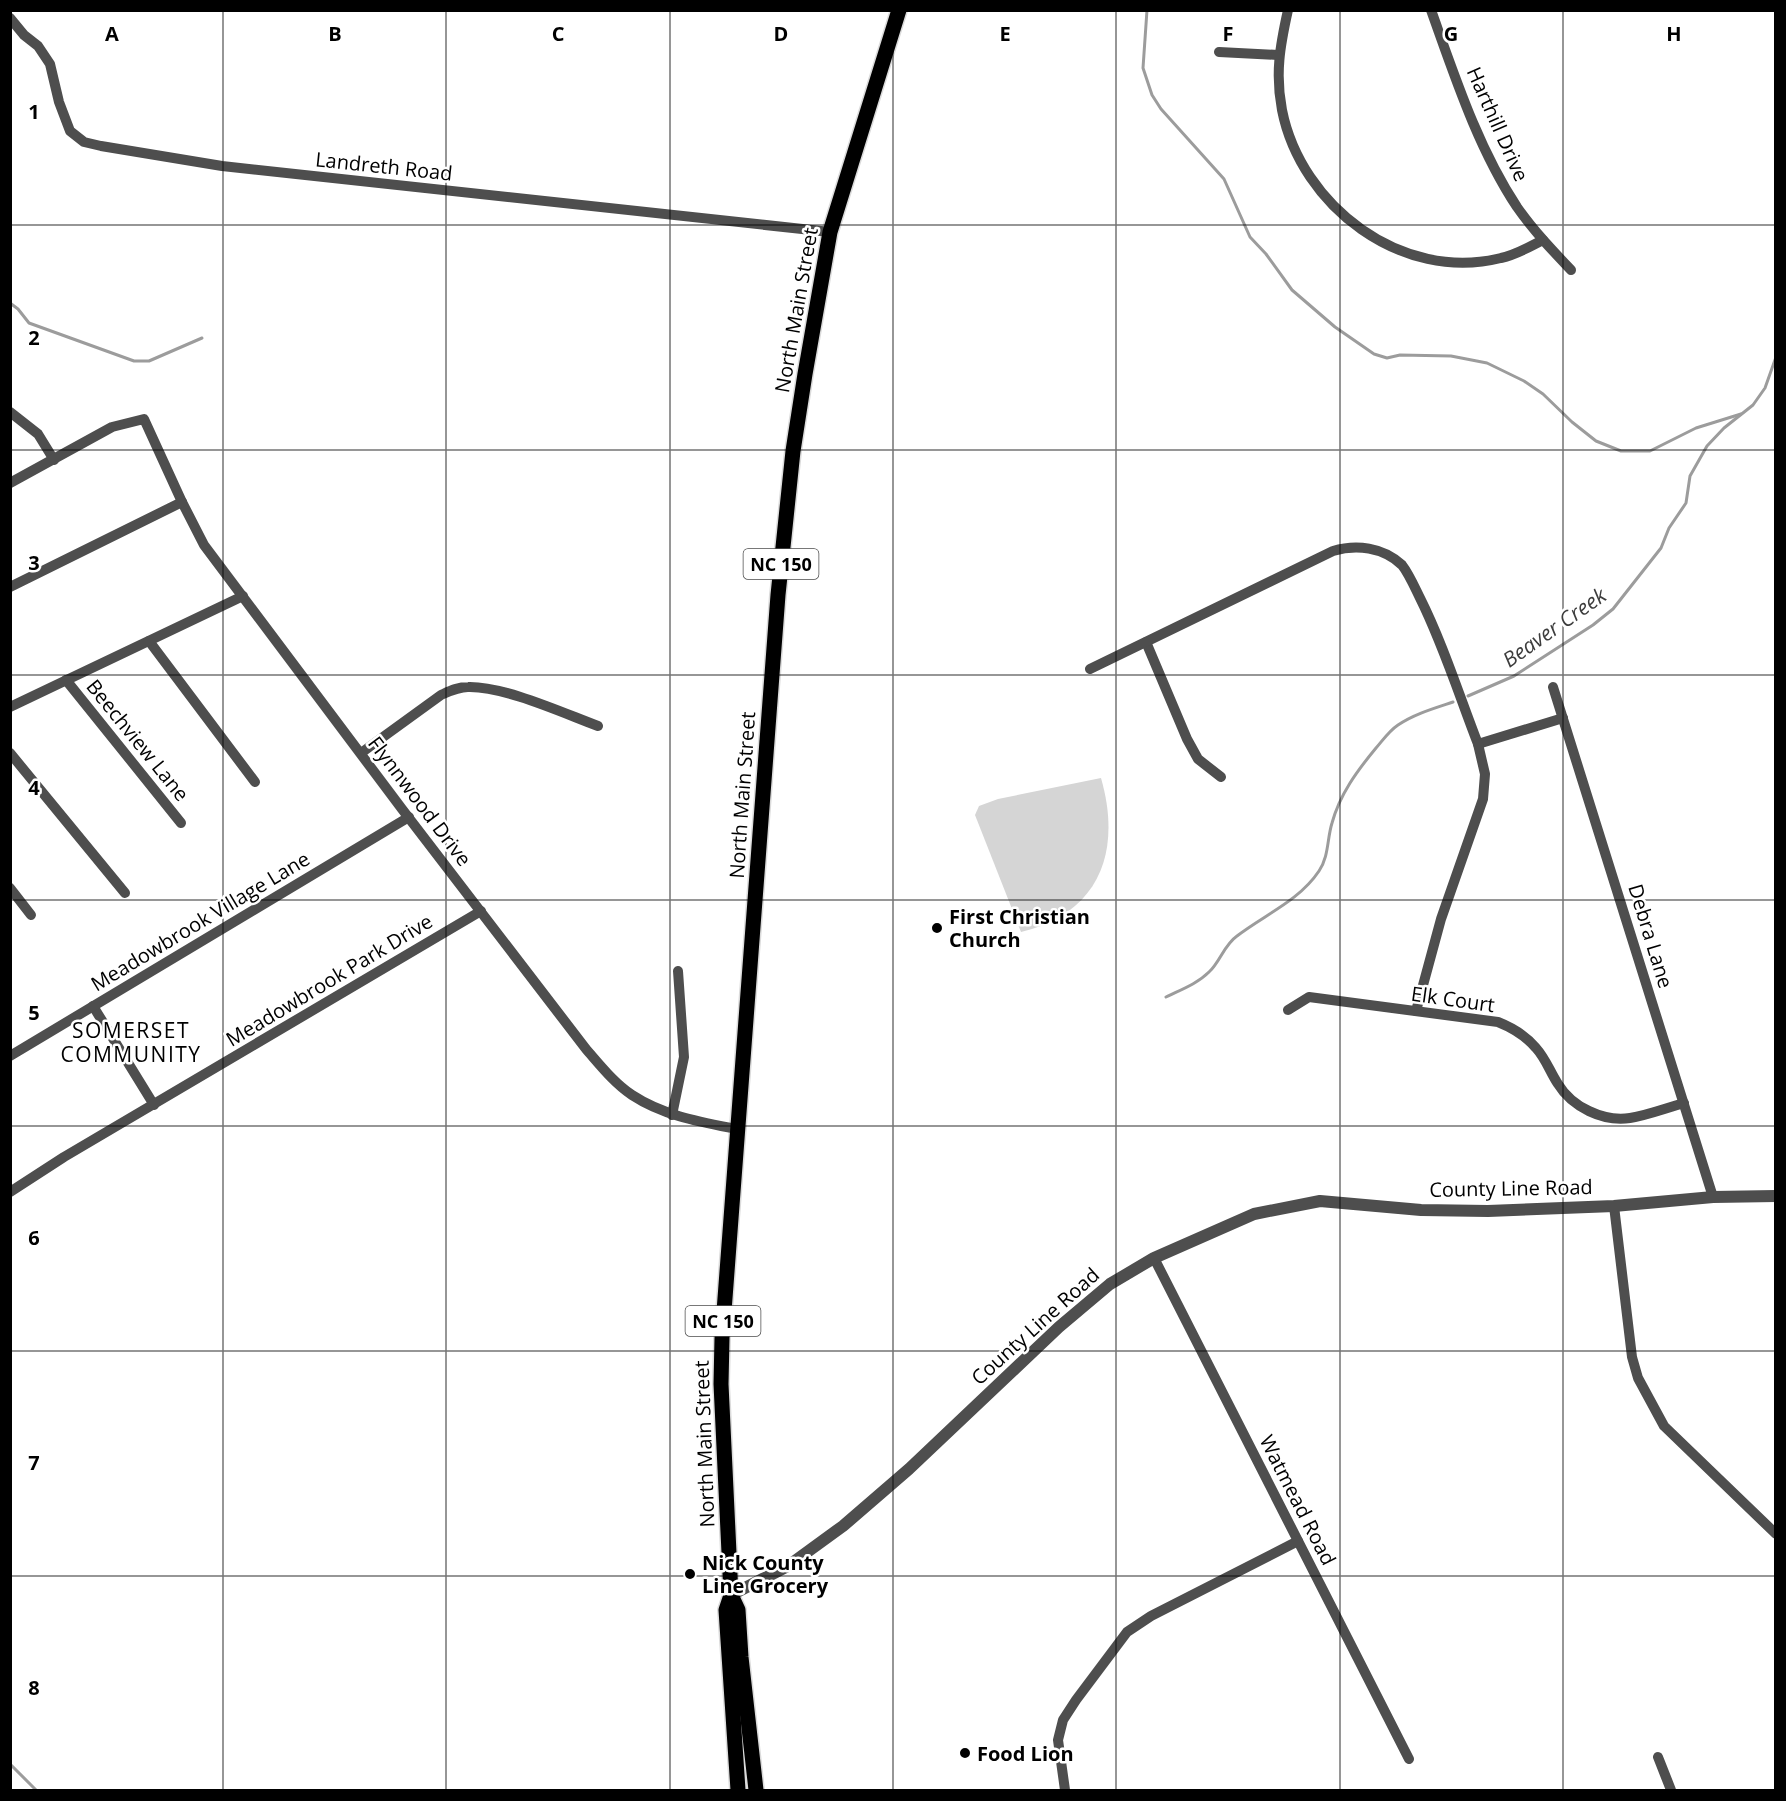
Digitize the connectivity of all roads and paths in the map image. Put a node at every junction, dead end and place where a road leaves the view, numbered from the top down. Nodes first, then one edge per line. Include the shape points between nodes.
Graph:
1 (899, 10) edge
2 (1288, 10) edge
3 (1431, 10) edge
4 (10, 18) edge
5 (1219, 52) dead end
6 (1278, 55) junction
7 (830, 232) junction
8 (1543, 240) junction
9 (1571, 270) dead end
10 (10, 412) edge
11 (54, 460) junction
12 (10, 483) edge
13 (182, 502) junction
14 (10, 587) edge
15 (243, 596) junction
16 (149, 641) junction
17 (1146, 642) junction
18 (1090, 669) dead end
19 (66, 680) junction
20 (1553, 687) dead end
21 (10, 707) edge
22 (1563, 718) junction
23 (598, 726) dead end
24 (1478, 744) junction
25 (10, 753) edge
26 (362, 753) junction
27 (1221, 777) dead end
28 (255, 782) dead end
29 (408, 817) junction
30 (181, 824) dead end
31 (10, 888) edge
32 (125, 893) dead end
33 (481, 911) junction
34 (31, 915) dead end
35 (678, 971) dead end
36 (93, 1005) junction
37 (1288, 1010) dead end
38 (1416, 1011) junction
39 (10, 1056) edge
40 (1684, 1103) junction
41 (154, 1105) junction
42 (672, 1115) junction
43 (737, 1130) junction
44 (10, 1192) edge
45 (1776, 1196) edge
46 (1713, 1197) junction
47 (1614, 1206) junction
48 (1154, 1258) junction
49 (1776, 1534) edge
50 (1298, 1541) junction
51 (732, 1595) junction
52 (1658, 1756) dead end
53 (1409, 1759) dead end
54 (738, 1791) edge
55 (756, 1791) edge
56 (1065, 1791) edge
57 (1671, 1791) edge

1 - 7 main road, North Main Street / NC 150
2 - 6 street
3 - 8 street, Harthill Drive via 1466,106 1495,169 1517,207
4 - 7 street, Landreth Road via 50,64 70,131 101,146 222,166
5 - 6 street
6 - 8 street via 1282,112 1299,159 1330,204 1367,234 1410,254 1457,262 1501,258
7 - 43 main road, North Main Street / NC 150 via 786,508
8 - 9 street, Harthill Drive
10 - 11 street via 38,434
11 - 12 street
11 - 13 street, Flynnwood Drive via 112,427 144,419
13 - 14 street
13 - 15 street, Flynnwood Drive via 204,545
15 - 16 street
15 - 26 street, Flynnwood Drive
16 - 19 street
16 - 28 street
17 - 18 street
17 - 24 street via 1333,551 1348,546 1382,552 1402,566 1433,623
17 - 27 street via 1186,739 1198,759
19 - 21 street
19 - 30 street, Beechview Lane
20 - 22 street, Debra Lane
22 - 24 street
22 - 40 street, Debra Lane
23 - 26 street via 513,694 466,687 441,695
24 - 38 street via 1485,774 1483,799 1441,919
25 - 32 street
26 - 29 street, Flynnwood Drive
29 - 33 street, Flynnwood Drive
29 - 36 street, Meadowbrook Village Lane
31 - 34 street
33 - 41 street, Meadowbrook Park Drive
33 - 42 street, Flynnwood Drive via 603,1068 632,1095
35 - 42 street via 684,1057
36 - 39 street, Meadowbrook Village Lane
36 - 41 street
37 - 38 street, Elk Court via 1309,997
38 - 40 street, Elk Court via 1498,1022 1512,1028 1539,1051 1566,1095 1595,1114 1630,1118
40 - 46 street, Debra Lane
41 - 44 street, Meadowbrook Park Drive
42 - 43 street, Flynnwood Drive
43 - 51 main road, North Main Street / NC 150 via 721,1362
45 - 46 street, County Line Road
46 - 47 street, County Line Road
47 - 48 street, County Line Road via 1421,1210 1320,1201 1254,1214
47 - 49 street via 1632,1357 1642,1387 1664,1426
48 - 50 street, Watmead Road
48 - 51 street, County Line Road via 1084,1305 837,1531 788,1566
50 - 53 street, Watmead Road
50 - 56 street via 1127,1632 1063,1720 1059,1750
51 - 54 main road, North Main Street / NC 150 via 726,1610
51 - 55 main road, North Main Street / NC 150 via 738,1610
52 - 57 street

